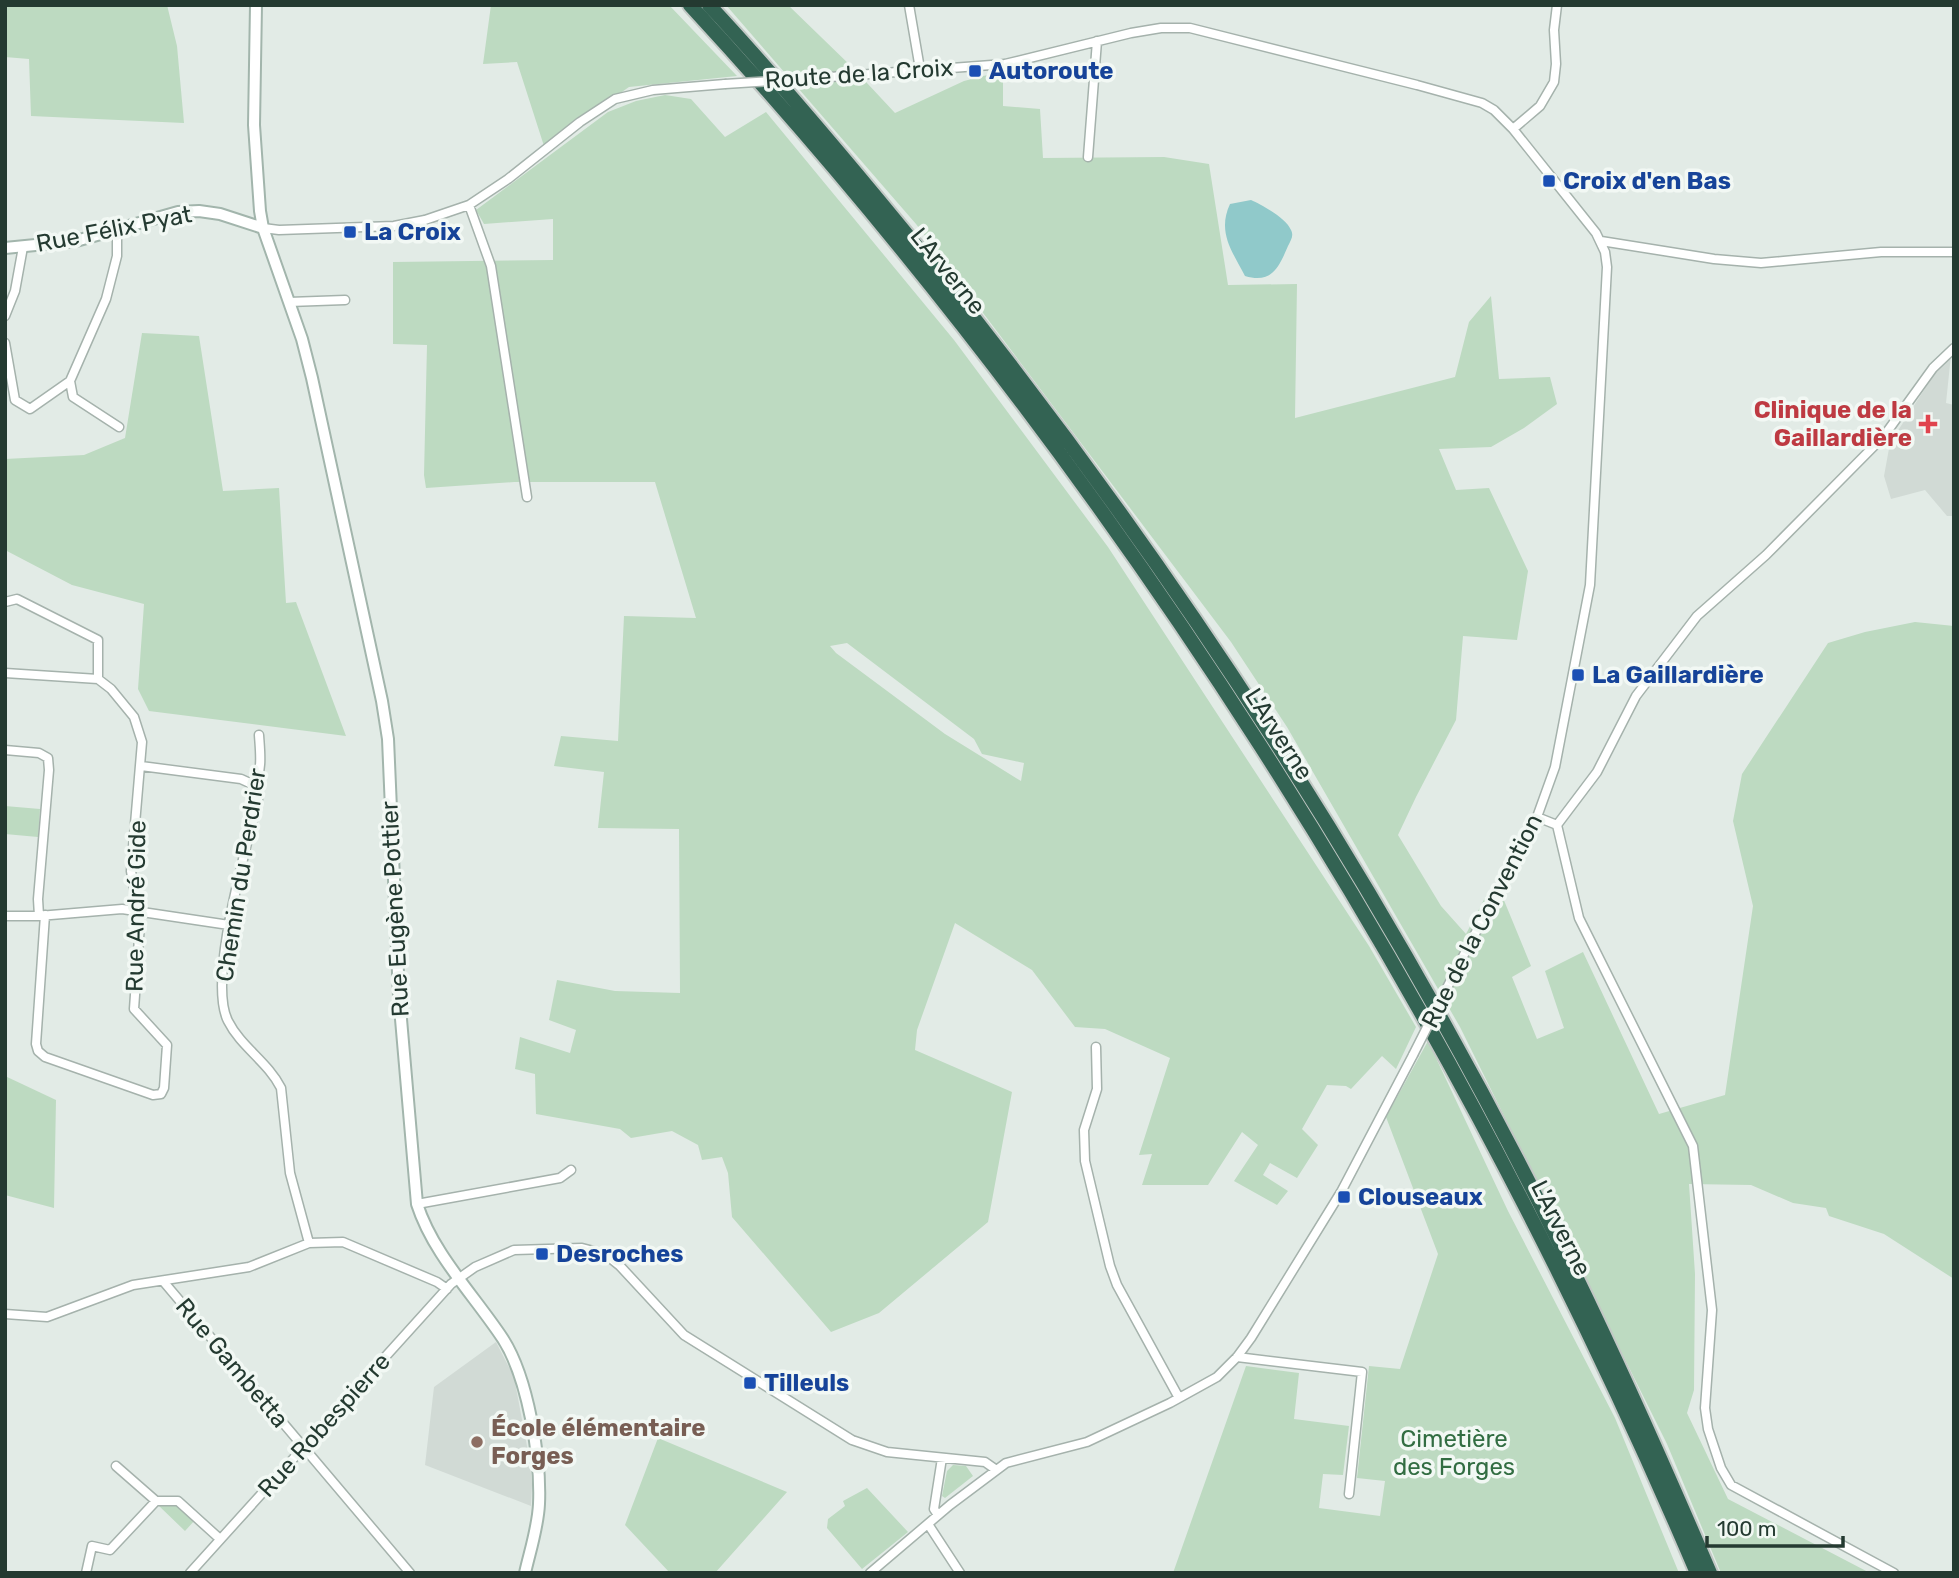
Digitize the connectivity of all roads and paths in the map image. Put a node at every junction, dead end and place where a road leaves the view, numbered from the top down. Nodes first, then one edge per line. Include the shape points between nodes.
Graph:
1 (256, 5) edge
2 (690, 5) edge
3 (709, 5) edge
4 (909, 5) edge
5 (1557, 5) edge
6 (1097, 41) junction
7 (920, 69) junction
8 (1513, 129) junction
9 (1088, 157) dead end
10 (469, 205) junction
11 (263, 228) junction
12 (114, 231) junction
13 (1601, 241) junction
14 (23, 247) junction
15 (5, 248) edge
16 (1954, 251) edge
17 (345, 300) dead end
18 (289, 302) junction
19 (5, 316) edge
20 (5, 343) edge
21 (1954, 348) edge
22 (70, 381) junction
23 (119, 427) dead end
24 (527, 497) dead end
25 (5, 602) edge
26 (5, 673) edge
27 (98, 679) junction
28 (259, 735) dead end
29 (5, 750) edge
30 (141, 766) junction
31 (254, 785) junction
32 (1537, 817) junction
33 (1557, 825) junction
34 (138, 911) junction
35 (5, 916) edge
36 (42, 916) junction
37 (229, 925) junction
38 (1096, 1047) dead end
39 (571, 1170) dead end
40 (417, 1204) junction
41 (309, 1243) junction
42 (459, 1277) junction
43 (163, 1281) junction
44 (447, 1289) junction
45 (5, 1314) edge
46 (1237, 1357) junction
47 (1179, 1398) junction
48 (304, 1448) junction
49 (942, 1458) junction
50 (116, 1466) dead end
51 (995, 1469) junction
52 (1349, 1494) dead end
53 (156, 1501) junction
54 (938, 1515) junction
55 (928, 1524) junction
56 (220, 1539) junction
57 (86, 1573) edge
58 (190, 1573) edge
59 (410, 1573) edge
60 (525, 1573) edge
61 (870, 1573) edge
62 (960, 1573) edge
63 (1697, 1573) edge
64 (1710, 1573) edge
65 (1894, 1573) edge

1 - 11 street, Rue Eugène Pottier via 254,125
2 - 63 highway, L'Arverne via 848,185 974,341 1099,507 1253,733 1378,937 1489,1135 1608,1372
3 - 64 highway, L'Arverne via 861,178 985,332 1109,498 1259,716 1384,920 1504,1134 1584,1293
4 - 7 street
5 - 8 street via 1554,82 1540,106
6 - 7 street, Route de la Croix via 1005,64
6 - 8 street, Route de la Croix via 1161,28 1190,28 1465,97 1493,110
6 - 9 street
7 - 10 street, Route de la Croix, bridge via 653,90 615,99
8 - 13 street, Rue de la Convention
10 - 11 street, Route de la Croix via 394,226
10 - 24 street via 491,266
11 - 12 street, Rue Félix Pyat via 199,211 178,212
11 - 18 street, Rue Eugène Pottier
12 - 14 street, Rue Félix Pyat
12 - 22 street via 117,256 106,299
13 - 16 street via 1761,263 1892,251
13 - 32 street, Rue de la Convention via 1607,267 1590,585 1555,767
14 - 15 street, Rue Félix Pyat
14 - 19 street
17 - 18 street
18 - 40 street, Rue Eugène Pottier via 312,378 388,739 399,996
20 - 22 street via 15,400 30,409
21 - 33 street via 1933,368 1884,436 1766,555 1697,616 1636,696 1597,772
22 - 23 street via 73,397
25 - 27 street via 17,599 98,640
26 - 27 street
27 - 30 street, Rue André Gide via 134,717 142,742
28 - 31 street, Chemin du Perdrier
29 - 36 street via 48,758 38,899
30 - 31 street via 241,779
30 - 34 street, Rue André Gide via 131,871
31 - 37 street, Chemin du Perdrier via 258,799
32 - 33 street
32 - 46 street, Rue de la Convention, bridge via 1341,1192
33 - 65 street via 1579,918 1693,1146 1712,1310 1705,1408 1721,1468 1731,1485
34 - 36 street
34 - 36 street, Rue André Gide via 134,1009 167,1045 164,1088 157,1095 38,1051
34 - 37 street
35 - 36 street
37 - 41 street, Chemin du Perdrier via 223,1009 239,1040 275,1075 281,1088 290,1173
38 - 47 street via 1097,1089 1084,1130 1085,1161 1110,1266
39 - 40 street via 560,1178
40 - 42 street, Rue Eugène Pottier via 423,1223
41 - 43 street via 249,1267
41 - 44 street via 343,1242
42 - 44 street, Rue Robespierre
42 - 49 street, Rue Robespierre via 514,1250 582,1248 605,1254 684,1335 852,1440 887,1452
42 - 60 street, Rue Eugène Pottier via 505,1342 520,1373 537,1461 539,1505
43 - 45 street via 133,1285 47,1317
43 - 48 street, Rue Gambetta
44 - 48 street, Rue Robespierre
46 - 47 street, Rue de la Convention via 1217,1377
46 - 52 street via 1362,1372
47 - 51 street, Rue de la Convention via 1087,1442
48 - 56 street, Rue Robespierre
48 - 59 street, Rue Gambetta
49 - 51 street, Rue Robespierre via 985,1461
49 - 54 street via 934,1509
50 - 53 street
51 - 54 street, Rue de la Convention
53 - 56 street via 178,1501
53 - 57 street via 110,1550 92,1546
54 - 55 street, Rue de la Convention
55 - 61 street, Rue de la Convention
55 - 62 street
56 - 58 street, Rue Robespierre

